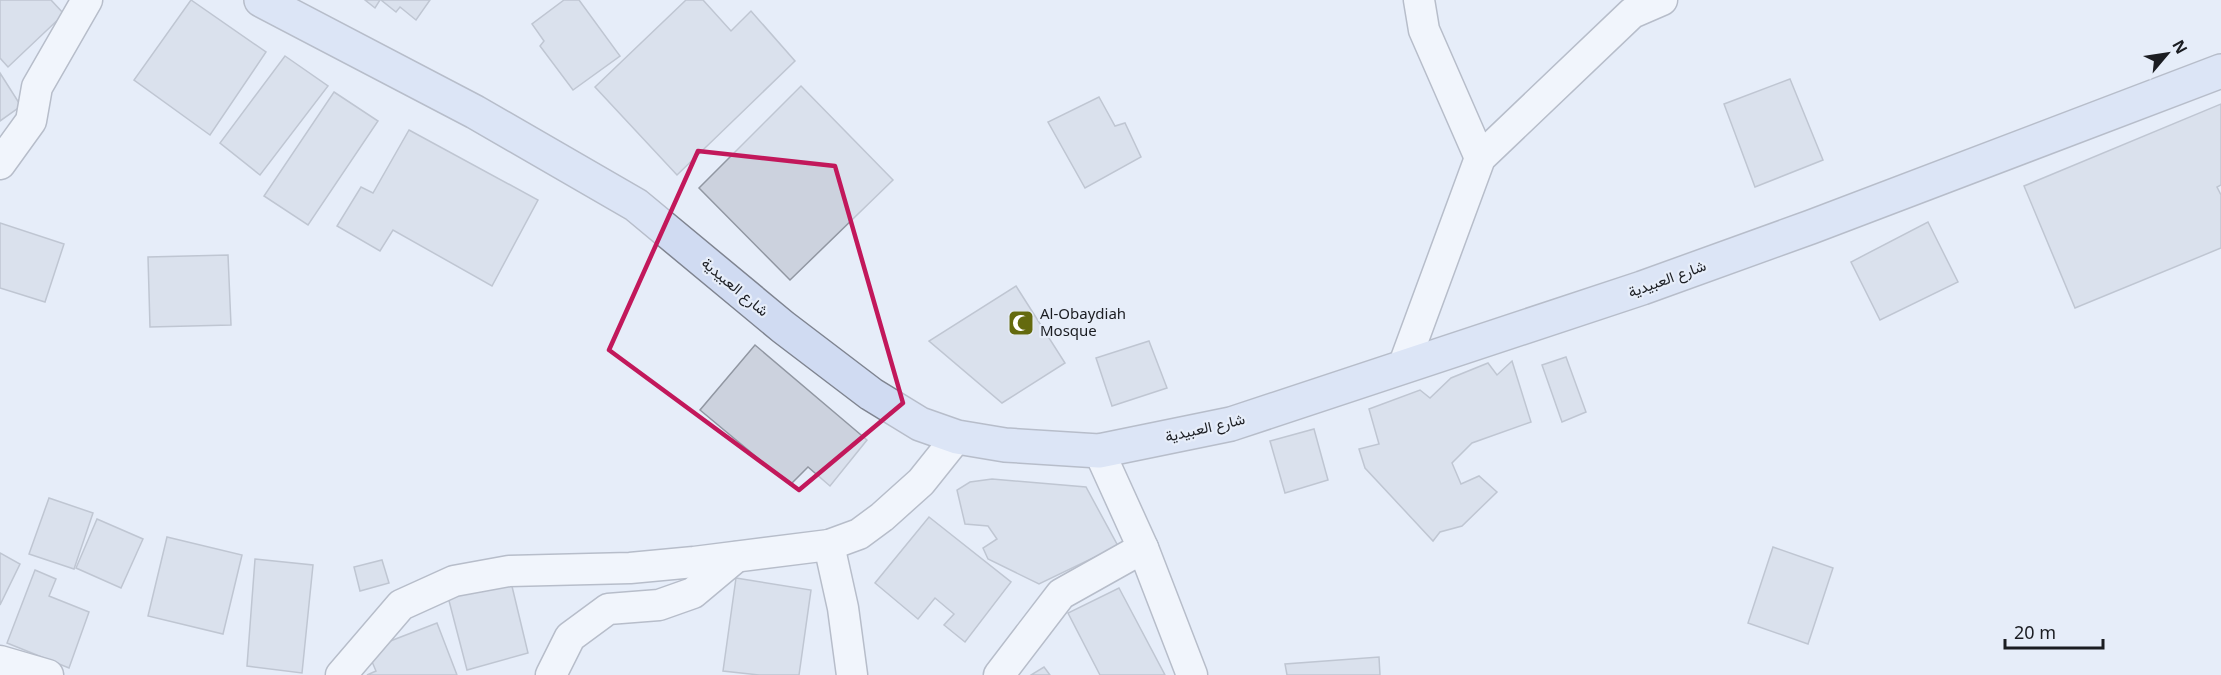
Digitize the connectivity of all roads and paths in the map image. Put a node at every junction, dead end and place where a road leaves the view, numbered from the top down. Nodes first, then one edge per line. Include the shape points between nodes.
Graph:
1 (87, 0) edge
2 (261, 0) edge
3 (1419, 0) edge
4 (1662, 0) edge
5 (2221, 71) edge
6 (1480, 158) junction
7 (0, 164) edge
8 (1403, 367) junction
9 (957, 437) junction
10 (1099, 451) junction
11 (829, 545) junction
12 (1143, 548) junction
13 (736, 557) junction
14 (0, 661) edge
15 (48, 675) edge
16 (341, 675) edge
17 (550, 675) edge
18 (852, 675) edge
19 (999, 675) edge
20 (1192, 675) edge

1 - 7 street via 37,87 31,121
2 - 9 main road, شارع العبيدية via 475,112 636,205 871,394 920,424
3 - 6 street via 1424,30
4 - 6 street via 1632,13
5 - 8 main road, شارع العبيدية via 1743,252
6 - 8 street
8 - 10 main road, شارع العبيدية via 1231,424
9 - 10 main road, شارع العبيدية via 1005,445
9 - 11 street via 921,482 882,517 859,534
10 - 12 street
11 - 13 street
11 - 18 street
12 - 19 street via 1061,594
12 - 20 street
13 - 16 street via 630,568 509,571 454,580 401,605
13 - 17 street via 693,592 659,605 608,609 570,638
14 - 15 street

